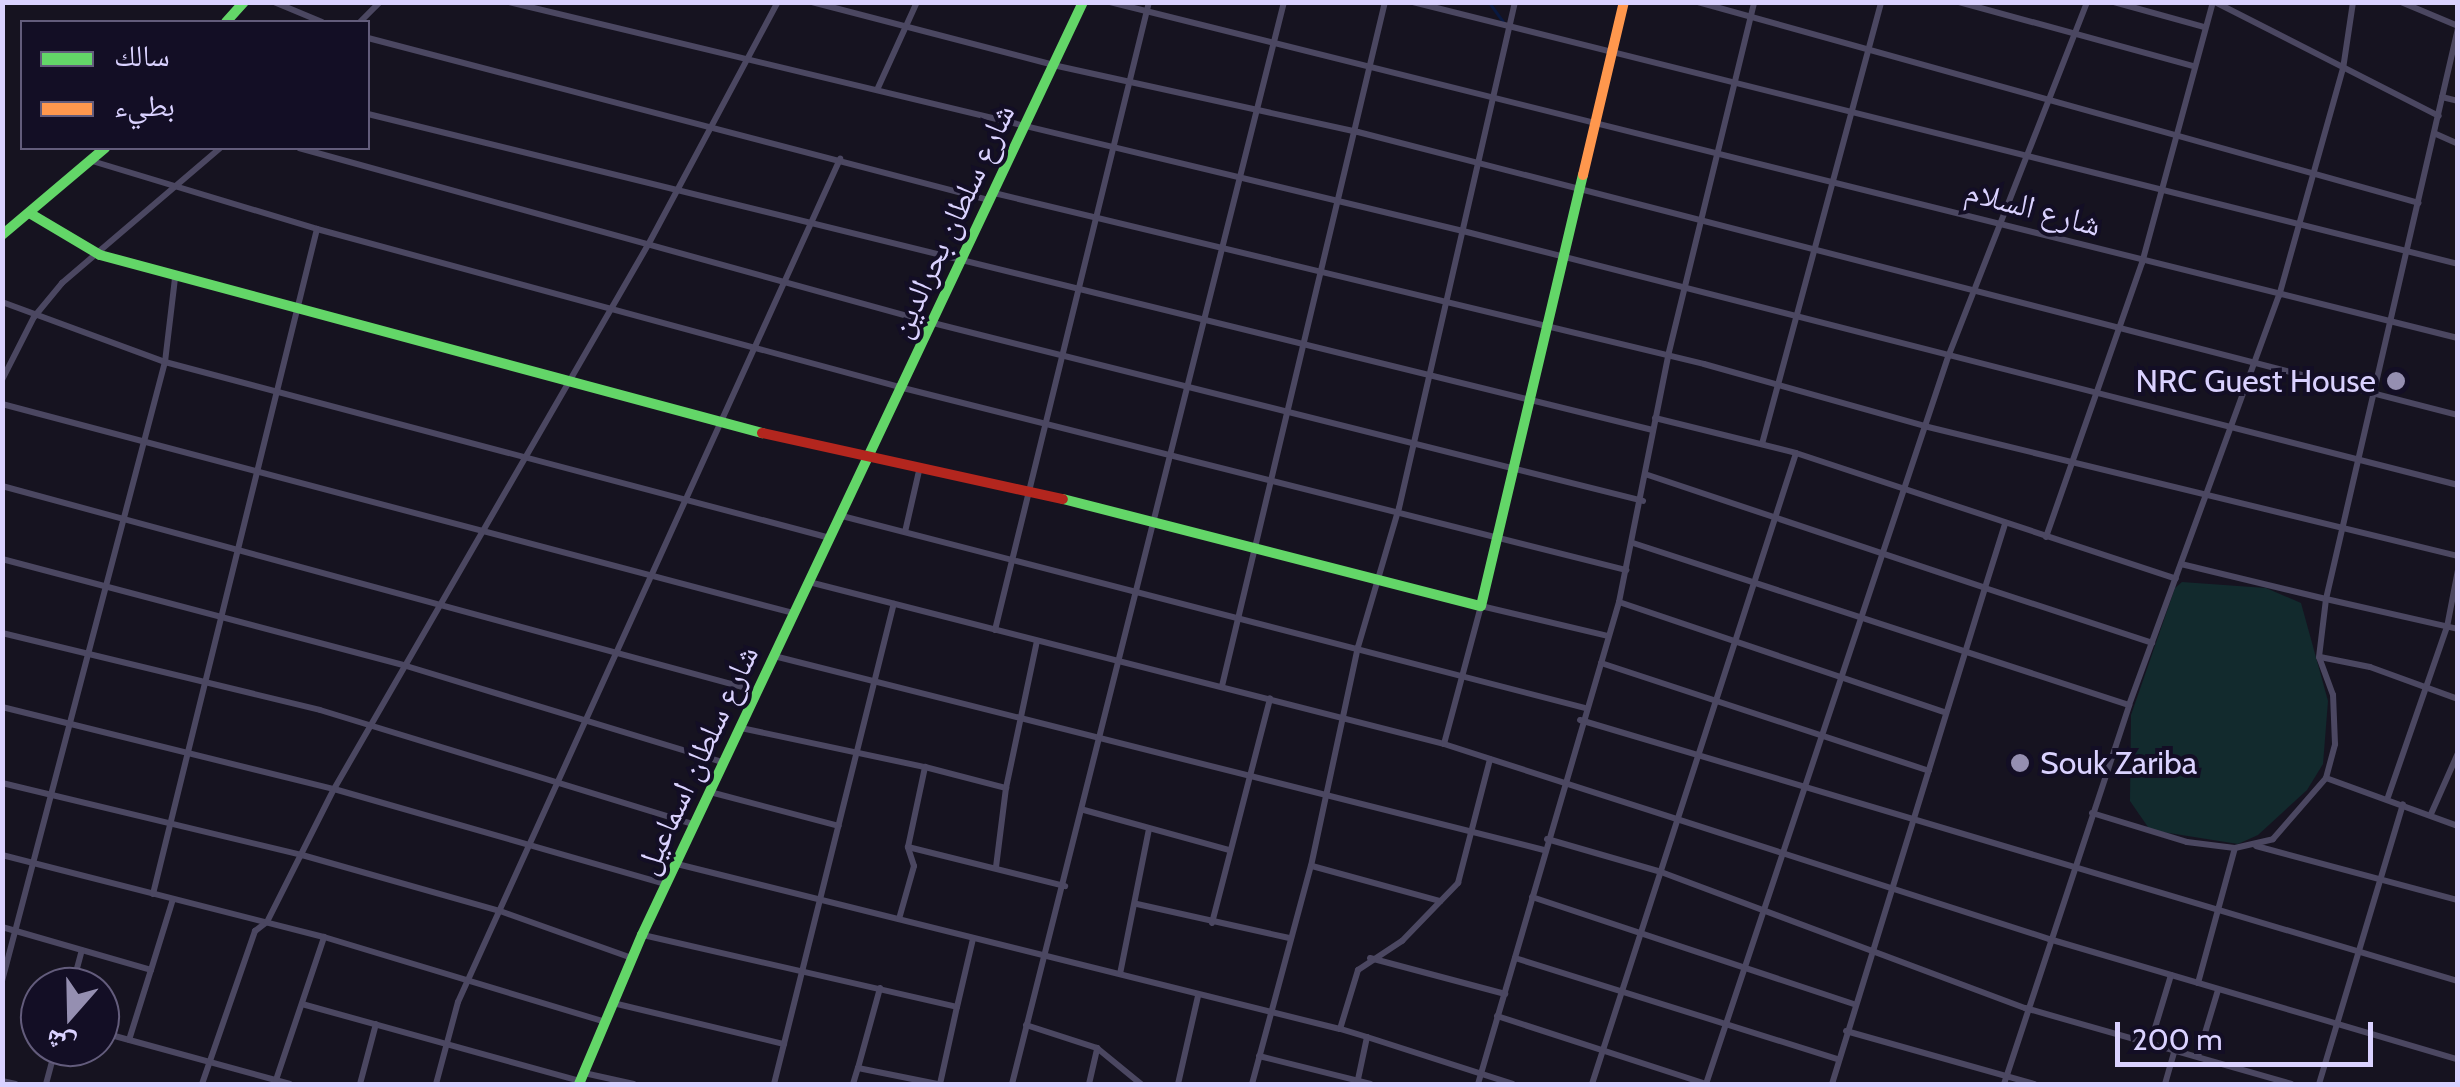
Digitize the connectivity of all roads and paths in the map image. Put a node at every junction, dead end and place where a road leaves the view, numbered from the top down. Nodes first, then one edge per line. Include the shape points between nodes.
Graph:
1 (274, 2) edge
2 (380, 2) edge
3 (510, 2) edge
4 (778, 2) edge
5 (812, 2) edge
6 (917, 2) edge
7 (1082, 2) edge
8 (1110, 2) edge
9 (1150, 2) edge
10 (1284, 2) edge
11 (1385, 2) edge
12 (1413, 2) edge
13 (1515, 2) edge
14 (1624, 2) edge
15 (1698, 2) edge
16 (1754, 2) edge
17 (1881, 2) edge
18 (1959, 2) edge
19 (2087, 2) edge
20 (2114, 2) edge
21 (2214, 2) edge
22 (2353, 2) edge
23 (2402, 2) edge
24 (1147, 12) junction
25 (1750, 16) junction
26 (317, 20) edge
27 (362, 20) edge
28 (908, 25) junction
29 (2204, 26) junction
30 (1509, 27) junction
31 (2458, 27) edge
32 (2076, 34) junction
33 (370, 39) edge
34 (1274, 43) junction
35 (1866, 46) junction
36 (1613, 53) junction
37 (748, 62) junction
38 (1053, 65) junction
39 (2193, 66) junction
40 (1372, 68) junction
41 (2343, 69) junction
42 (1130, 78) junction
43 (1736, 84) junction
44 (877, 90) junction
45 (1494, 97) junction
46 (2442, 97) junction
47 (2053, 100) junction
48 (2458, 101) edge
49 (1258, 109) junction
50 (1848, 111) junction
51 (370, 114) edge
52 (2439, 116) junction
53 (710, 124) junction
54 (1596, 124) junction
55 (1020, 127) junction
56 (1358, 132) junction
57 (2173, 134) junction
58 (2436, 134) junction
59 (2458, 144) edge
60 (1111, 149) junction
61 (103, 150) edge
62 (218, 150) edge
63 (306, 150) edge
64 (1721, 154) junction
65 (840, 159) junction
66 (2031, 159) junction
67 (91, 160) junction
68 (1479, 164) junction
69 (2316, 172) junction
70 (1242, 178) junction
71 (1830, 181) junction
72 (179, 185) junction
73 (677, 187) junction
74 (2160, 189) junction
75 (1579, 192) junction
76 (991, 196) junction
77 (1341, 203) junction
78 (2420, 203) junction
79 (31, 214) junction
80 (1096, 218) junction
81 (2, 220) edge
82 (814, 222) junction
83 (1704, 224) junction
84 (2302, 224) junction
85 (17, 225) junction
86 (2004, 227) junction
87 (317, 230) junction
88 (1463, 231) junction
89 (2, 235) edge
90 (648, 245) junction
91 (1222, 247) junction
92 (2407, 251) junction
93 (1811, 253) junction
94 (100, 255) junction
95 (1564, 258) junction
96 (961, 260) junction
97 (2142, 263) junction
98 (2458, 264) edge
99 (1323, 271) junction
100 (175, 278) junction
101 (786, 283) junction
102 (1083, 288) junction
103 (1973, 289) junction
104 (1686, 290) junction
105 (2279, 296) junction
106 (1446, 300) junction
107 (2, 302) edge
108 (610, 309) junction
109 (294, 311) junction
110 (34, 317) junction
111 (1207, 318) junction
112 (1797, 320) junction
113 (2389, 320) junction
114 (933, 322) junction
115 (1546, 326) junction
116 (2120, 327) junction
117 (2458, 338) edge
118 (1308, 342) junction
119 (755, 346) junction
120 (1066, 355) junction
121 (1668, 356) junction
122 (1948, 356) junction
123 (165, 362) junction
124 (2256, 364) junction
125 (1429, 372) junction
126 (2, 380) edge
127 (569, 382) junction
128 (1780, 385) junction
129 (1190, 386) junction
130 (903, 388) junction
131 (275, 391) junction
132 (2376, 393) junction
133 (1530, 395) junction
134 (2097, 396) junction
135 (2, 404) edge
136 (1290, 409) junction
137 (2458, 415) edge
138 (1655, 418) junction
139 (720, 423) junction
140 (1046, 423) junction
141 (1924, 426) junction
142 (1653, 430) junction
143 (2232, 432) junction
144 (1415, 440) junction
145 (141, 443) junction
146 (1762, 444) junction
147 (1796, 453) junction
148 (1171, 454) junction
149 (525, 460) junction
150 (868, 460) junction
151 (2075, 462) junction
152 (2359, 464) junction
153 (1515, 465) junction
154 (919, 471) junction
155 (256, 475) junction
156 (1648, 475) junction
157 (1270, 479) junction
158 (2458, 485) edge
159 (2, 486) edge
160 (1901, 489) junction
161 (1031, 490) junction
162 (2208, 496) junction
163 (686, 499) junction
164 (1643, 500) junction
165 (1399, 508) junction
166 (842, 516) junction
167 (123, 519) junction
168 (1776, 520) junction
169 (1152, 521) junction
170 (2005, 524) junction
171 (481, 531) junction
172 (2344, 531) junction
173 (905, 532) junction
174 (1499, 534) junction
175 (2046, 537) junction
176 (831, 538) junction
177 (1633, 543) junction
178 (238, 547) junction
179 (1254, 547) junction
180 (1878, 553) junction
181 (2458, 556) edge
182 (2, 559) edge
183 (1013, 561) junction
184 (2181, 564) junction
185 (1626, 570) junction
186 (2458, 570) edge
187 (649, 576) junction
188 (2176, 579) junction
189 (1378, 581) junction
190 (809, 582) junction
191 (104, 583) junction
192 (1757, 584) junction
193 (1985, 588) junction
194 (1134, 594) junction
195 (2326, 599) junction
196 (439, 602) junction
197 (1619, 602) junction
198 (894, 604) junction
199 (1481, 606) junction
200 (794, 614) junction
201 (1858, 617) junction
202 (221, 618) junction
203 (1238, 618) junction
204 (2447, 627) junction
205 (2458, 629) edge
206 (995, 630) junction
207 (2, 633) edge
208 (1609, 636) junction
209 (1740, 639) junction
210 (1037, 640) junction
211 (2152, 643) junction
212 (1358, 647) junction
213 (615, 648) junction
214 (1966, 652) junction
215 (86, 655) junction
216 (774, 656) junction
217 (2319, 657) junction
218 (1120, 662) junction
219 (1600, 663) junction
220 (403, 665) junction
221 (1838, 673) junction
222 (1463, 675) junction
223 (206, 684) junction
224 (877, 685) junction
225 (1222, 686) junction
226 (2428, 687) junction
227 (757, 692) junction
228 (1270, 698) junction
229 (2458, 699) edge
230 (1718, 700) junction
231 (2129, 705) junction
232 (2, 707) edge
233 (1585, 708) junction
234 (1946, 713) junction
235 (1020, 716) junction
236 (1342, 718) junction
237 (582, 720) junction
238 (1580, 720) junction
239 (70, 724) junction
240 (370, 726) junction
241 (739, 728) junction
242 (1820, 734) junction
243 (1102, 735) junction
244 (1444, 744) junction
245 (858, 749) junction
246 (2458, 753) edge
247 (187, 754) junction
248 (1700, 757) junction
249 (1490, 759) junction
250 (723, 762) junction
251 (925, 766) junction
252 (1929, 771) junction
253 (1251, 774) junction
254 (557, 778) junction
255 (2326, 778) junction
256 (1562, 779) junction
257 (2, 782) edge
258 (1006, 788) junction
259 (334, 789) junction
260 (1802, 789) junction
261 (709, 792) junction
262 (1327, 794) junction
263 (51, 796) junction
264 (2388, 797) junction
265 (2403, 804) junction
266 (1084, 810) junction
267 (2092, 813) junction
268 (2431, 814) junction
269 (1681, 816) junction
270 (1913, 822) junction
271 (170, 824) junction
272 (694, 824) junction
273 (839, 826) junction
274 (2458, 826) edge
275 (1149, 829) junction
276 (1470, 830) junction
277 (1547, 839) junction
278 (529, 844) junction
279 (2255, 846) junction
280 (908, 847) junction
281 (2235, 848) junction
282 (1229, 850) junction
283 (1544, 850) junction
284 (1783, 850) junction
285 (302, 854) junction
286 (2, 855) edge
287 (34, 862) junction
288 (676, 864) junction
289 (2076, 865) junction
290 (1311, 866) junction
291 (996, 867) junction
292 (1662, 872) junction
293 (2382, 875) junction
294 (667, 884) junction
295 (1065, 886) junction
296 (1892, 889) junction
297 (152, 894) junction
298 (1532, 897) junction
299 (173, 898) junction
300 (2458, 900) edge
301 (1441, 901) junction
302 (824, 902) junction
303 (1137, 904) junction
304 (1763, 910) junction
305 (2219, 910) junction
306 (500, 911) junction
307 (900, 919) junction
308 (267, 922) junction
309 (1212, 923) junction
310 (2, 927) edge
311 (16, 930) junction
312 (1642, 934) junction
313 (642, 935) junction
314 (324, 937) junction
315 (973, 938) junction
316 (1288, 938) junction
317 (2049, 939) junction
318 (82, 950) junction
319 (2360, 951) junction
320 (1872, 952) junction
321 (1046, 954) junction
322 (632, 958) junction
323 (1368, 958) junction
324 (1515, 958) junction
325 (77, 967) edge
326 (1743, 968) junction
327 (151, 970) junction
328 (807, 970) junction
329 (1120, 974) junction
330 (2171, 975) junction
331 (468, 979) junction
332 (2, 981) edge
333 (2458, 981) edge
334 (2198, 983) junction
335 (880, 988) junction
336 (2218, 989) junction
337 (1622, 993) junction
338 (1505, 994) junction
339 (1198, 996) junction
340 (302, 1004) junction
341 (613, 1004) junction
342 (1854, 1004) junction
343 (957, 1007) junction
344 (2025, 1008) junction
345 (1269, 1012) junction
346 (1497, 1016) junction
347 (606, 1022) junction
348 (376, 1024) junction
349 (2337, 1025) junction
350 (1026, 1026) junction
351 (1726, 1027) junction
352 (1340, 1029) junction
353 (1846, 1031) junction
354 (1367, 1037) junction
355 (120, 1038) edge
356 (448, 1040) junction
357 (129, 1041) junction
358 (2152, 1041) junction
359 (784, 1044) junction
360 (1097, 1048) junction
361 (2175, 1049) junction
362 (1604, 1052) junction
363 (1259, 1056) junction
364 (2198, 1056) junction
365 (1838, 1059) junction
366 (2458, 1060) edge
367 (210, 1061) junction
368 (858, 1068) junction
369 (1481, 1074) junction
370 (276, 1080) junction
371 (581, 1080) edge
372 (2006, 1080) edge
373 (2, 1081) edge
374 (1357, 1083) edge
375 (16, 1084) edge
376 (202, 1084) edge
377 (290, 1084) edge
378 (360, 1084) edge
379 (436, 1084) edge
380 (634, 1084) edge
381 (774, 1084) edge
382 (853, 1084) edge
383 (939, 1084) edge
384 (1012, 1084) edge
385 (1088, 1084) edge
386 (1141, 1084) edge
387 (1178, 1084) edge
388 (1252, 1084) edge
389 (1371, 1084) edge
390 (1478, 1084) edge
391 (1513, 1084) edge
392 (1592, 1084) edge
393 (1832, 1084) edge
394 (2035, 1084) edge
395 (2165, 1084) edge
396 (2291, 1084) edge
397 (2319, 1084) edge

1 - 26 street
2 - 27 street
3 - 37 street
4 - 37 street
5 - 28 street
6 - 28 street
7 - 38 street, شارع سلطان بحرالدين
8 - 24 street, شارع السلام
9 - 24 street
10 - 34 street
11 - 40 street
12 - 30 street
13 - 30 street
14 - 36 street
15 - 25 street
16 - 25 street
17 - 35 street
18 - 32 street
19 - 32 street
20 - 29 street
21 - 29 street
21 - 41 street
22 - 41 street
23 - 31 street
24 - 34 street, شارع السلام
24 - 42 street
25 - 35 street
25 - 43 street
28 - 38 street
28 - 44 street
29 - 39 street
30 - 36 street
30 - 45 street
31 - 46 street
32 - 39 street
32 - 47 street
33 - 53 street
34 - 40 street, شارع السلام
34 - 49 street
35 - 47 street
35 - 50 street
36 - 43 street
36 - 54 street
37 - 44 street
37 - 53 street
38 - 42 street
38 - 55 street, شارع سلطان بحرالدين
39 - 57 street
40 - 45 street, شارع السلام
40 - 56 street
41 - 52 street
41 - 69 street
42 - 49 street
42 - 60 street
43 - 50 street
43 - 64 street
44 - 55 street
45 - 54 street, شارع السلام
45 - 68 street
46 - 48 street
46 - 52 street
47 - 57 street
47 - 66 street
49 - 56 street
49 - 70 street
50 - 66 street
50 - 71 street
51 - 73 street
52 - 58 street
53 - 65 street
53 - 73 street
54 - 64 street, شارع السلام
54 - 75 street
55 - 60 street
55 - 76 street, شارع سلطان بحرالدين
56 - 68 street
56 - 77 street
57 - 69 street
57 - 74 street
58 - 59 street
58 - 78 street
60 - 70 street
60 - 80 street
61 - 67 street
62 - 72 street
63 - 90 street
64 - 71 street, شارع السلام
64 - 83 street
65 - 76 street
65 - 82 street
66 - 74 street
66 - 86 street
67 - 72 street
67 - 79 street
68 - 75 street
68 - 88 street
69 - 78 street
69 - 84 street
70 - 77 street
70 - 91 street
71 - 86 street, شارع السلام
71 - 93 street
72 - 87 street
72 - 94 street
73 - 82 street
73 - 90 street
74 - 84 street
74 - 97 street
75 - 83 street
75 - 95 street
76 - 80 street
76 - 96 street, شارع سلطان بحرالدين
77 - 88 street
77 - 99 street
78 - 92 street
79 - 85 street
79 - 94 street
80 - 91 street
80 - 102 street
81 - 85 street
82 - 96 street
82 - 101 street
83 - 93 street
83 - 104 street
84 - 92 street
84 - 105 street
85 - 89 street
86 - 97 street, شارع السلام
86 - 103 street
87 - 108 street
87 - 109 street
88 - 95 street
88 - 106 street
90 - 101 street
90 - 108 street
91 - 99 street
91 - 111 street
92 - 98 street
92 - 113 street
93 - 103 street
93 - 112 street
94 - 100 street
94 - 110 street via 71,275
95 - 104 street
95 - 115 street
96 - 102 street
96 - 114 street, شارع سلطان بحرالدين
97 - 105 street, شارع السلام
97 - 116 street
99 - 106 street
99 - 118 street
100 - 109 street
100 - 123 street
101 - 114 street
101 - 119 street
102 - 111 street
102 - 120 street
103 - 116 street
103 - 122 street
104 - 112 street
104 - 121 street
105 - 113 street, شارع السلام
105 - 124 street
106 - 115 street
106 - 125 street
107 - 110 street
108 - 119 street
108 - 127 street
109 - 127 street
109 - 131 street
110 - 123 street
110 - 126 street
111 - 118 street
111 - 129 street
112 - 122 street
112 - 128 street
113 - 117 street, شارع السلام
113 - 132 street
114 - 120 street
114 - 130 street, شارع سلطان بحرالدين
115 - 121 street
115 - 133 street
116 - 124 street
116 - 134 street
118 - 125 street
118 - 136 street
119 - 130 street
119 - 139 street
120 - 129 street
120 - 140 street
121 - 128 street
121 - 138 street
122 - 134 street
122 - 141 street
123 - 131 street
123 - 145 street
124 - 132 street
124 - 143 street
125 - 133 street
125 - 144 street
127 - 139 street
127 - 149 street
128 - 141 street
128 - 146 street
129 - 136 street
129 - 148 street
130 - 140 street
130 - 150 street, شارع سلطان بحرالدين
131 - 149 street
131 - 155 street
132 - 137 street
132 - 152 street via 2361,425
133 - 142 street
133 - 153 street
134 - 143 street
134 - 151 street
135 - 145 street
136 - 144 street
136 - 157 street
138 - 142 street
138 - 146 street
139 - 150 street
139 - 163 street
140 - 148 street
140 - 161 street
141 - 151 street
141 - 160 street
142 - 156 street
143 - 152 street
143 - 162 street
144 - 153 street
144 - 165 street
145 - 155 street
145 - 167 street
146 - 147 street
147 - 160 street
147 - 168 street
148 - 157 street
148 - 169 street
149 - 163 street
149 - 171 street
150 - 154 street
150 - 166 street, شارع سلطان اسماعيل
151 - 162 street
151 - 175 street
152 - 158 street
152 - 172 street
153 - 164 street
153 - 174 street
154 - 161 street
154 - 173 street
155 - 171 street
155 - 178 street
156 - 164 street
156 - 168 street
157 - 165 street
157 - 179 street
159 - 167 street
160 - 170 street
160 - 180 street
161 - 169 street
161 - 183 street
162 - 172 street
162 - 184 street
163 - 176 street
163 - 187 street
164 - 177 street
165 - 174 street
165 - 189 street
166 - 173 street
166 - 176 street, شارع سلطان اسماعيل
167 - 178 street
167 - 191 street
168 - 180 street
168 - 192 street
169 - 179 street
169 - 194 street
170 - 175 street
170 - 193 street
171 - 187 street
171 - 196 street
172 - 181 street
172 - 195 street
173 - 183 street
174 - 185 street
174 - 199 street
175 - 188 street
176 - 190 street, شارع سلطان اسماعيل
177 - 185 street
177 - 192 street
178 - 196 street
178 - 202 street
179 - 189 street
179 - 203 street
180 - 193 street
180 - 201 street
182 - 191 street
183 - 194 street
183 - 206 street
184 - 188 street
184 - 195 street
185 - 197 street
186 - 204 street
187 - 200 street
187 - 213 street
188 - 211 street
189 - 199 street
189 - 212 street
190 - 198 street
190 - 200 street, شارع سلطان اسماعيل
191 - 202 street
191 - 215 street
192 - 201 street
192 - 209 street
193 - 211 street
193 - 214 street
194 - 203 street
194 - 218 street
195 - 204 street
195 - 217 street
196 - 213 street
196 - 220 street
197 - 208 street
197 - 209 street
198 - 206 street
198 - 224 street
199 - 208 street
199 - 222 street
200 - 216 street, شارع سلطان اسماعيل
201 - 214 street
201 - 221 street
202 - 220 street
202 - 223 street
203 - 212 street
203 - 225 street
204 - 205 street
204 - 226 street
206 - 210 street
207 - 215 street
208 - 219 street
209 - 221 street
209 - 230 street
210 - 218 street
210 - 235 street
211 - 231 street
212 - 222 street
212 - 236 street
213 - 227 street
213 - 237 street
214 - 231 street
214 - 234 street
215 - 223 street
215 - 239 street
216 - 224 street
216 - 227 street, شارع سلطان اسماعيل
217 - 226 street
217 - 255 street via 2335,717
218 - 225 street
218 - 243 street
219 - 230 street
219 - 233 street
220 - 237 street
220 - 240 street
221 - 234 street
221 - 242 street
222 - 233 street
222 - 244 street
223 - 240 street
223 - 247 street
224 - 235 street
224 - 245 street
225 - 228 street
226 - 229 street
226 - 264 street
227 - 241 street, شارع سلطان اسماعيل
228 - 236 street
228 - 253 street
230 - 242 street
230 - 248 street
231 - 267 street
232 - 239 street
233 - 238 street
234 - 252 street
235 - 243 street
235 - 258 street
236 - 244 street
236 - 262 street
237 - 250 street
237 - 254 street
238 - 248 street
238 - 256 street
239 - 247 street
239 - 263 street
240 - 254 street
240 - 259 street
241 - 245 street
241 - 250 street, شارع سلطان اسماعيل
242 - 252 street
242 - 260 street
243 - 253 street
243 - 266 street
244 - 249 street
245 - 251 street
245 - 273 street
246 - 268 street
247 - 259 street
247 - 271 street
248 - 260 street
248 - 269 street
249 - 256 street
249 - 276 street
250 - 261 street, شارع سلطان اسماعيل
251 - 258 street
251 - 280 street
252 - 270 street
253 - 262 street
253 - 282 street
254 - 272 street
254 - 278 street
255 - 264 street
255 - 279 street via 2288,829
256 - 269 street
256 - 277 street
257 - 263 street
258 - 291 street
259 - 278 street
259 - 285 street
260 - 270 street
260 - 284 street
261 - 272 street, شارع سلطان اسماعيل
261 - 273 street
262 - 276 street
262 - 290 street
263 - 271 street
263 - 287 street
264 - 265 street
265 - 268 street
265 - 293 street
266 - 275 street
266 - 295 street
267 - 281 street via 2159,836
267 - 289 street
268 - 274 street
269 - 284 street
269 - 292 street
270 - 289 street
270 - 296 street
271 - 285 street
271 - 297 street
272 - 288 street, شارع سلطان اسماعيل
273 - 302 street
275 - 282 street
275 - 303 street
276 - 283 street
276 - 301 street via 1458,884
277 - 283 street
277 - 292 street
278 - 294 street
278 - 306 street
279 - 281 street
279 - 293 street
280 - 291 street
280 - 307 street via 914,866
281 - 305 street
282 - 309 street
283 - 298 street
284 - 296 street
284 - 304 street
285 - 306 street
285 - 308 street
286 - 287 street
287 - 297 street
287 - 311 street
288 - 294 street, شارع سلطان اسماعيل
288 - 302 street
289 - 305 street
289 - 317 street
290 - 301 street
290 - 316 street
291 - 295 street
292 - 304 street
292 - 312 street
293 - 300 street
293 - 319 street
294 - 313 street, شارع سلطان اسماعيل
295 - 321 street
296 - 317 street
296 - 320 street
297 - 299 street
298 - 312 street
298 - 324 street
299 - 308 street
299 - 327 street
301 - 323 street via 1402,941
302 - 307 street
302 - 328 street
303 - 309 street
303 - 329 street
304 - 320 street
304 - 326 street
305 - 319 street
305 - 334 street
306 - 322 street
306 - 331 street
307 - 315 street
308 - 314 street
308 - 367 street via 255,931
309 - 316 street
310 - 311 street
311 - 318 street
311 - 332 street
312 - 326 street
312 - 337 street
313 - 322 street, شارع سلطان اسماعيل
313 - 328 street
314 - 331 street
314 - 340 street
315 - 321 street
315 - 343 street
316 - 345 street
317 - 330 street
317 - 344 street
318 - 325 street
318 - 327 street
319 - 333 street
319 - 349 street
320 - 342 street
320 - 344 street
321 - 329 street
321 - 350 street
322 - 341 street, شارع سلطان اسماعيل
323 - 338 street
323 - 352 street
324 - 337 street
324 - 338 street
326 - 342 street
326 - 351 street
327 - 357 street
328 - 335 street
328 - 359 street
329 - 339 street
330 - 334 street
330 - 358 street
331 - 347 street
331 - 356 street
334 - 336 street
335 - 343 street
335 - 368 street
336 - 349 street
336 - 364 street
337 - 351 street
337 - 362 street
338 - 346 street
339 - 345 street
339 - 387 street
340 - 348 street
340 - 370 street
341 - 347 street, شارع سلطان اسماعيل
341 - 359 street
342 - 353 street
343 - 383 street
344 - 358 street
344 - 372 street
345 - 352 street
345 - 363 street
346 - 362 street
346 - 369 street
347 - 371 street, شارع سلطان اسماعيل
348 - 356 street
348 - 378 street
349 - 366 street
349 - 397 street
350 - 360 street
350 - 384 street
351 - 362 street via 1706,1084
351 - 365 street
352 - 354 street
353 - 365 street
353 - 372 street
354 - 369 street
354 - 374 street
355 - 357 street
356 - 371 street
356 - 379 street
357 - 367 street
358 - 361 street
359 - 381 street
360 - 385 street
360 - 386 street
361 - 364 street
361 - 395 street
362 - 392 street
363 - 374 street
363 - 388 street
364 - 396 street
365 - 393 street
367 - 370 street
367 - 376 street
368 - 382 street
368 - 383 street
369 - 390 street
369 - 391 street
370 - 377 street
371 - 380 street
372 - 394 street
373 - 375 street
374 - 389 street

